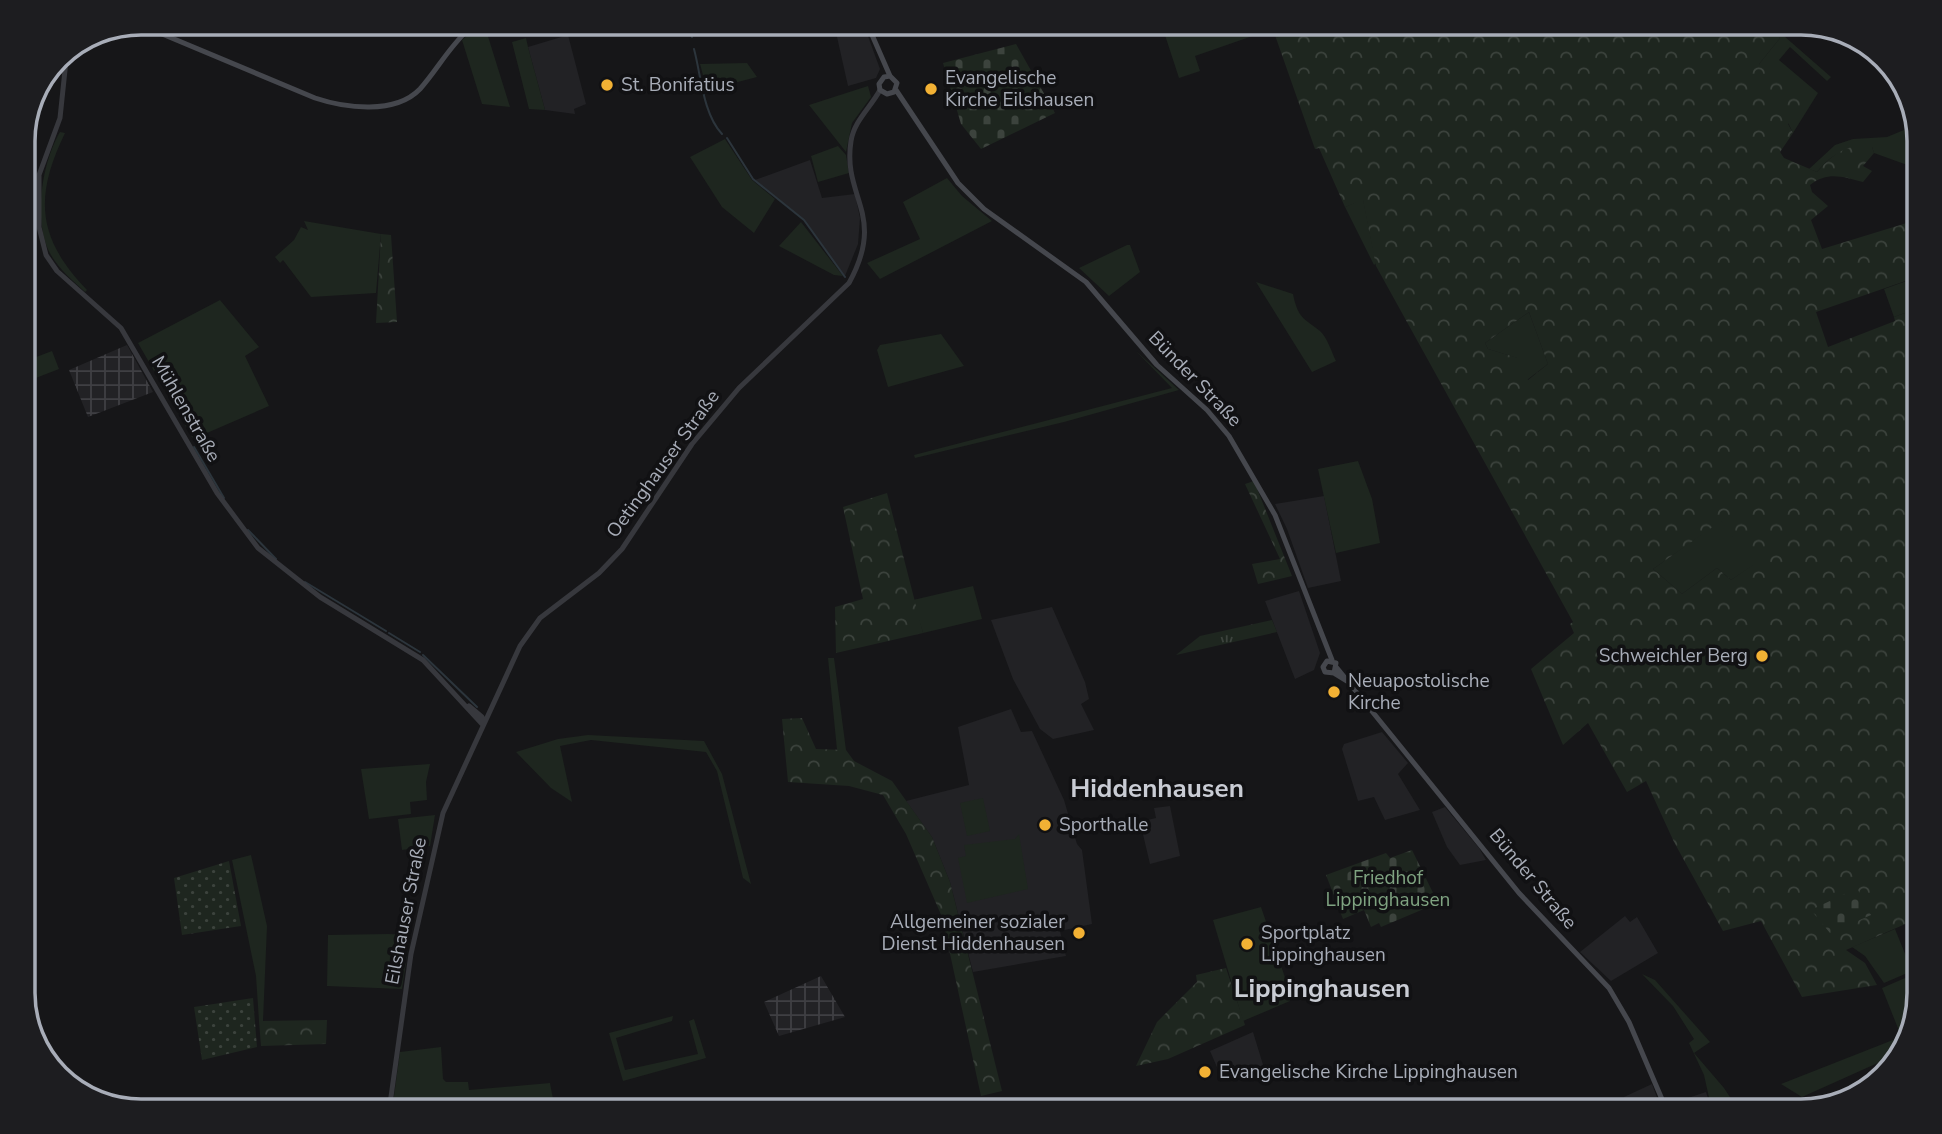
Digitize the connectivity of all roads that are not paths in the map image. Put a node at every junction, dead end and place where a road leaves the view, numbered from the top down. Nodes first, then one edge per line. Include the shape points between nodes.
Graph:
1 (165, 35) edge
2 (464, 35) edge
3 (872, 35) edge
4 (65, 67) edge
5 (887, 77) junction
6 (888, 92) junction
7 (1329, 661) junction
8 (1336, 671) junction
9 (483, 725) junction
10 (391, 1099) edge
11 (1662, 1099) edge

1 - 2 main road via 315,98 362,107 395,103 414,94
3 - 5 main road
4 - 9 street, Mühlenstraße via 60,118 39,175 39,227 46,254 57,271 121,328 217,493 258,548 320,597 423,660
5 - 6 main road via 879,84
5 - 6 main road via 897,83
6 - 7 main road, Bünder Straße via 906,107 964,189 1099,295 1157,365 1229,436 1275,515
6 - 9 street, Oetinghauser Straße via 870,105 851,141 865,235 849,283 725,404 692,444 622,549 599,573 540,618 520,646
7 - 8 main road
7 - 8 main road via 1324,671
8 - 11 main road, Bünder Straße via 1520,893 1611,989
9 - 10 street, Eilshauser Straße via 451,791 438,832 411,954

